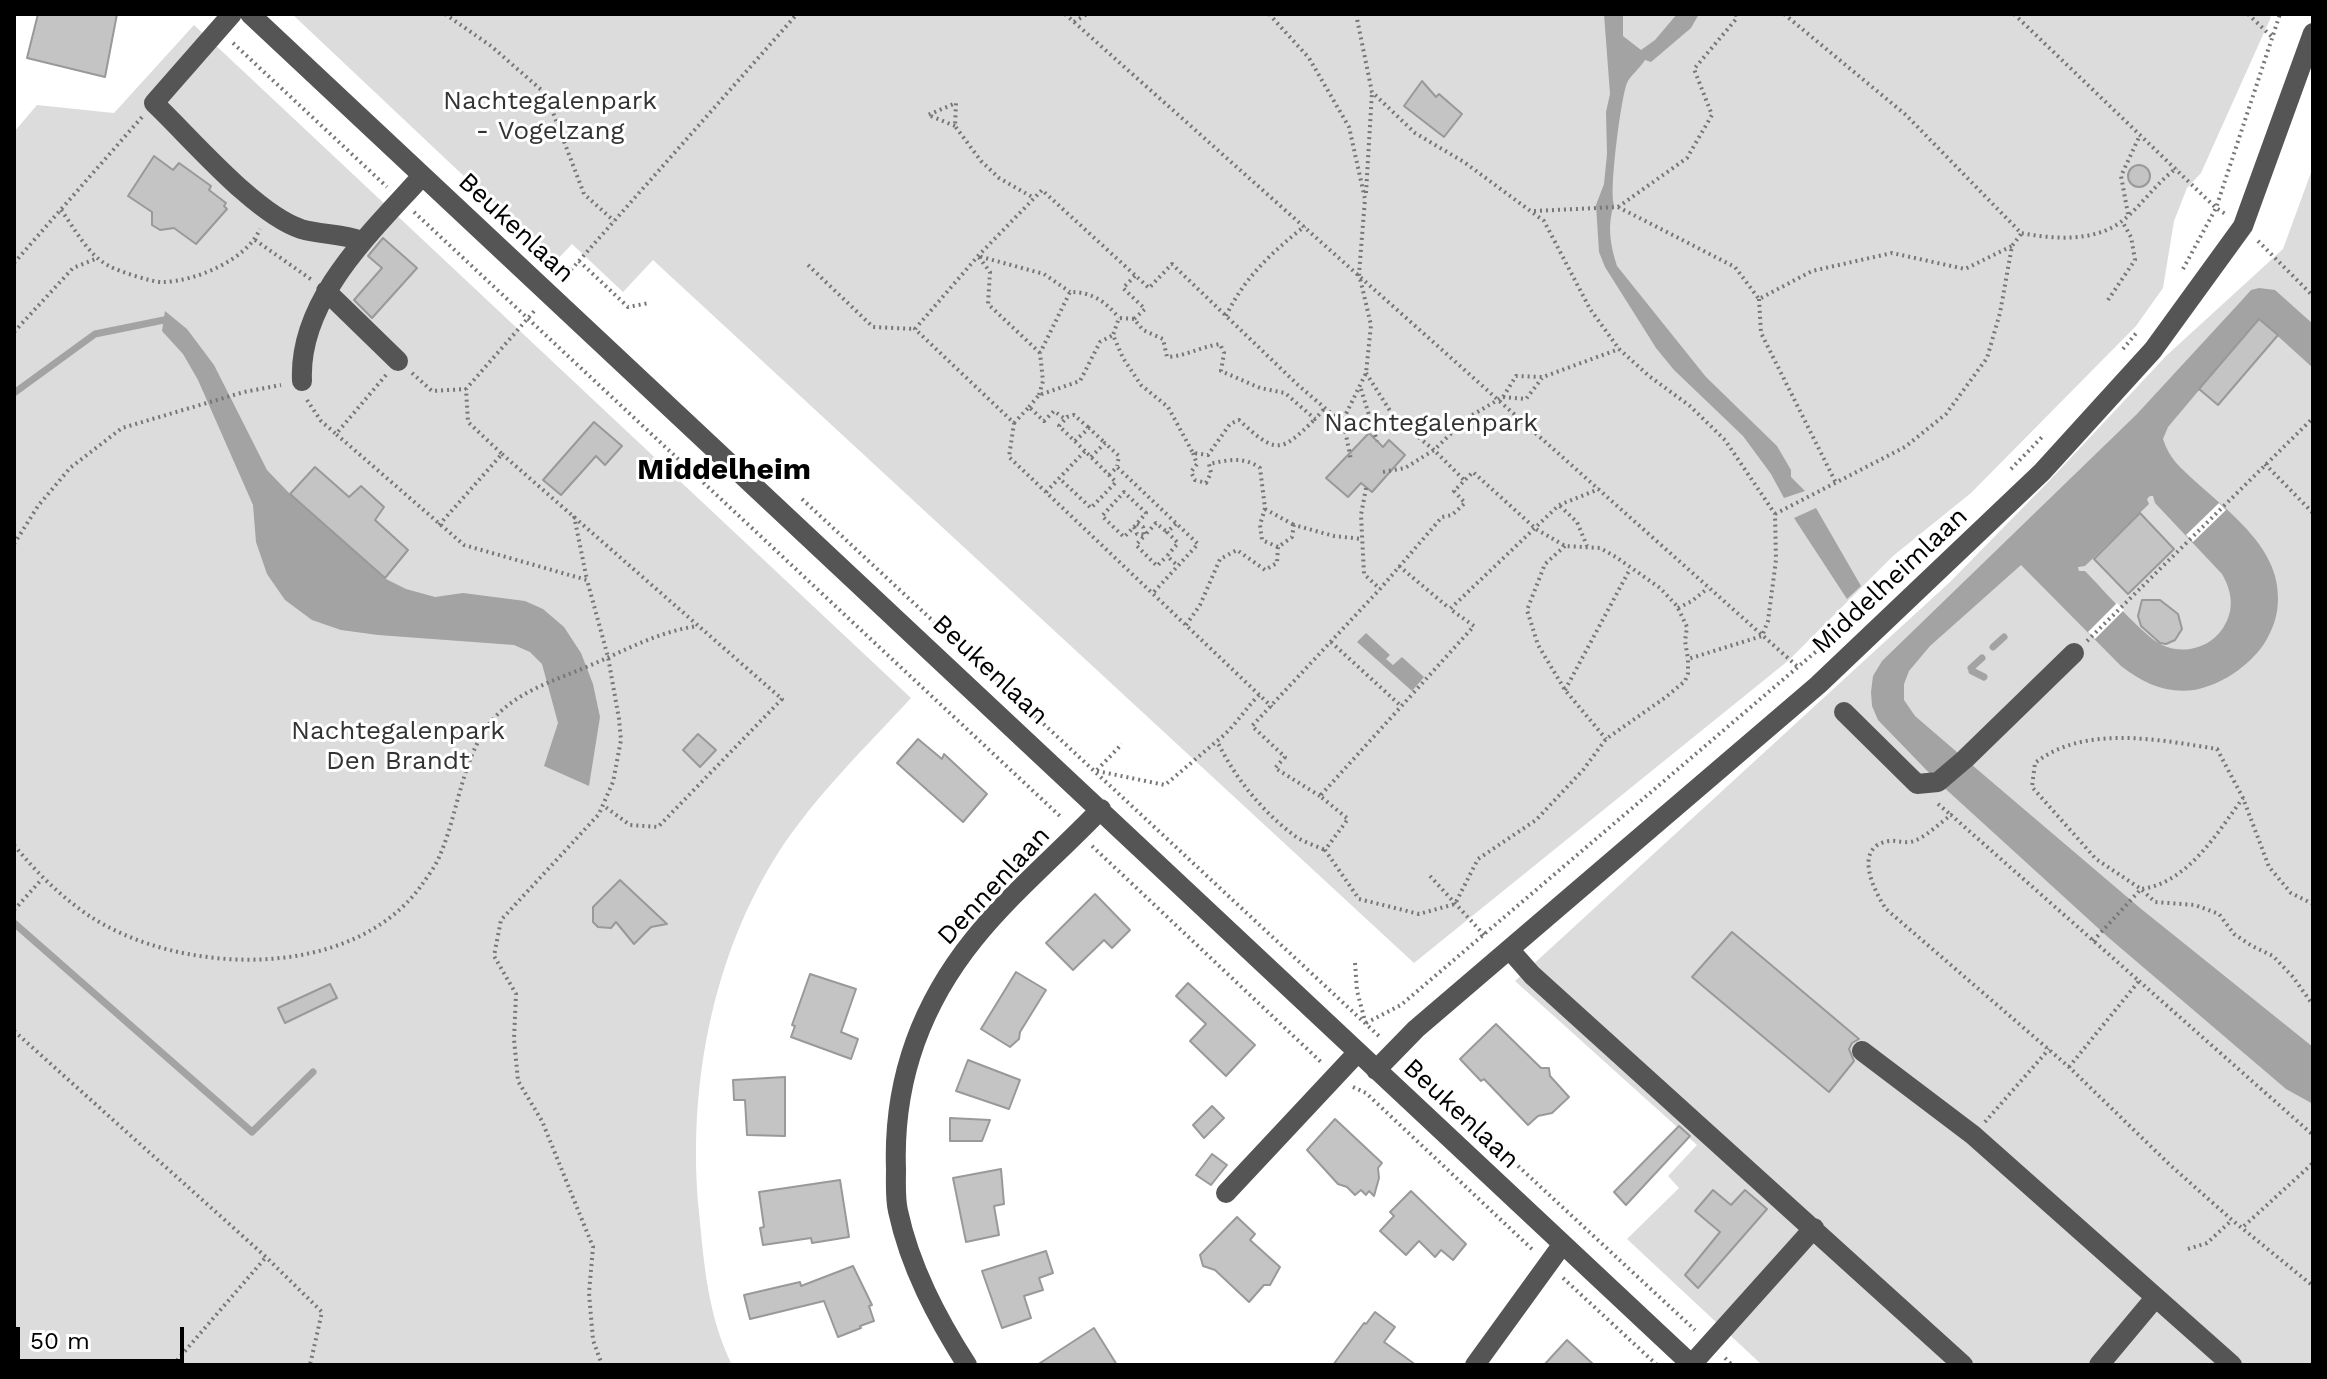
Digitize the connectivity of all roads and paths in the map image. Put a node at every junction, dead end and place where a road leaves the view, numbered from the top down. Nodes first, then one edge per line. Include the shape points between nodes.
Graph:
1 (250, 14) edge
2 (445, 14) edge
3 (783, 14) edge
4 (797, 14) edge
5 (1065, 14) edge
6 (1087, 14) edge
7 (1269, 14) edge
8 (1356, 14) edge
9 (1736, 14) edge
10 (1784, 14) edge
11 (2014, 14) edge
12 (2248, 14) edge
13 (2279, 14) edge
14 (225, 22) edge
15 (791, 22) junction
16 (1074, 22) junction
17 (2313, 33) edge
18 (2272, 37) junction
19 (1372, 92) junction
20 (154, 103) junction
21 (955, 126) junction
22 (2140, 135) junction
23 (2177, 168) junction
24 (422, 176) junction
25 (1034, 198) junction
26 (1365, 199) junction
27 (401, 200) junction
28 (1618, 207) junction
29 (2216, 208) junction
30 (61, 210) junction
31 (1532, 211) junction
32 (2128, 214) junction
33 (2122, 220) junction
34 (614, 221) junction
35 (1305, 226) junction
36 (2243, 226) junction
37 (2021, 233) junction
38 (362, 241) junction
39 (2012, 246) junction
40 (978, 256) junction
41 (98, 258) junction
42 (579, 261) junction
43 (14, 263) edge
44 (808, 265) dead end
45 (2183, 270) dead end
46 (302, 273) dead end
47 (1359, 274) junction
48 (1135, 276) junction
49 (562, 281) dead end
50 (326, 291) junction
51 (1070, 292) junction
52 (2313, 296) edge
53 (1759, 299) junction
54 (2108, 300) dead end
55 (649, 303) dead end
56 (537, 308) dead end
57 (1226, 316) junction
58 (1119, 318) junction
59 (528, 319) junction
60 (1134, 319) junction
61 (2146, 320) dead end
62 (915, 329) junction
63 (14, 332) edge
64 (1113, 335) junction
65 (1619, 349) junction
66 (2120, 352) dead end
67 (1040, 353) junction
68 (398, 361) junction
69 (1366, 373) junction
70 (1543, 377) junction
71 (302, 381) dead end
72 (1360, 386) junction
73 (466, 389) junction
74 (244, 392) dead end
75 (1039, 395) junction
76 (1501, 398) junction
77 (1029, 407) junction
78 (1325, 408) junction
79 (2313, 418) edge
80 (1065, 419) junction
81 (1315, 419) junction
82 (1343, 420) junction
83 (1014, 423) junction
84 (2053, 425) dead end
85 (1089, 428) junction
86 (1377, 441) dead end
87 (1075, 442) junction
88 (1105, 443) junction
89 (1434, 450) junction
90 (1085, 451) junction
91 (1193, 453) junction
92 (502, 454) junction
93 (1208, 455) junction
94 (1091, 457) junction
95 (1351, 460) dead end
96 (1209, 464) junction
97 (2265, 464) junction
98 (1117, 467) junction
99 (2011, 469) dead end
100 (1383, 472) dead end
101 (1109, 475) junction
102 (1059, 478) junction
103 (1465, 481) junction
104 (1837, 483) junction
105 (1366, 488) dead end
106 (1599, 489) junction
107 (793, 491) dead end
108 (1046, 492) junction
109 (1106, 493) junction
110 (1144, 493) junction
111 (1099, 499) junction
112 (1116, 501) junction
113 (1135, 503) junction
114 (1559, 505) junction
115 (1110, 508) junction
116 (1265, 508) junction
117 (2313, 513) edge
118 (1775, 514) junction
119 (574, 516) junction
120 (1176, 524) junction
121 (439, 525) junction
122 (1294, 525) junction
123 (1135, 526) junction
124 (1536, 529) junction
125 (1167, 532) junction
126 (1145, 535) junction
127 (1362, 539) junction
128 (14, 544) edge
129 (1565, 546) junction
130 (1587, 546) junction
131 (1278, 547) junction
132 (1167, 556) junction
133 (1178, 566) junction
134 (1399, 566) junction
135 (1630, 568) junction
136 (587, 580) junction
137 (1708, 588) junction
138 (1380, 589) junction
139 (1152, 594) junction
140 (1678, 608) junction
141 (1450, 609) junction
142 (1854, 619) dead end
143 (698, 626) junction
144 (1186, 626) junction
145 (1762, 636) junction
146 (2092, 636) dead end
147 (1331, 642) junction
148 (2074, 653) dead end
149 (608, 657) junction
150 (1688, 659) junction
151 (1798, 668) junction
152 (1818, 685) junction
153 (1565, 690) junction
154 (1259, 695) junction
155 (1401, 706) junction
156 (1272, 707) junction
157 (1606, 739) junction
158 (1217, 741) junction
159 (1122, 744) dead end
160 (1096, 771) junction
161 (1320, 796) junction
162 (2243, 798) junction
163 (604, 806) junction
164 (1101, 809) junction
165 (1078, 833) junction
166 (14, 845) edge
167 (1325, 850) junction
168 (1430, 876) dead end
169 (42, 879) junction
170 (2141, 889) junction
171 (1455, 904) junction
172 (2313, 904) edge
173 (14, 910) edge
174 (1484, 935) junction
175 (2093, 941) junction
176 (1507, 953) junction
177 (1355, 963) dead end
178 (2139, 981) junction
179 (2313, 1005) edge
180 (1366, 1024) junction
181 (14, 1031) edge
182 (2049, 1049) junction
183 (1394, 1051) junction
184 (1862, 1051) dead end
185 (1358, 1052) junction
186 (2069, 1067) junction
187 (1331, 1070) junction
188 (1376, 1070) junction
189 (1973, 1135) junction
190 (2313, 1135) edge
191 (2313, 1163) edge
192 (1226, 1193) dead end
193 (2232, 1220) junction
194 (2243, 1227) junction
195 (1814, 1228) junction
196 (1562, 1245) junction
197 (2188, 1249) dead end
198 (266, 1257) junction
199 (1547, 1264) junction
200 (2313, 1286) edge
201 (2155, 1298) junction
202 (1711, 1344) junction
203 (173, 1365) edge
204 (310, 1365) edge
205 (602, 1365) edge
206 (967, 1365) edge
207 (1475, 1365) edge
208 (1657, 1365) edge
209 (1692, 1365) edge
210 (1732, 1365) edge
211 (1963, 1365) edge
212 (2099, 1365) edge
213 (2232, 1365) edge

1 - 24 street, Beukenlaan
2 - 34 path via 546,94 584,194
3 - 15 path
4 - 15 path
5 - 16 path
6 - 16 path
7 - 26 path via 1309,58 1349,127
8 - 19 path
9 - 28 path via 1694,69 1712,115 1687,158
10 - 37 path via 1906,115
11 - 22 path
12 - 18 path
13 - 18 path
14 - 20 street
14 - 27 path
15 - 34 path
16 - 35 path
17 - 36 street, Middelheimlaan
18 - 29 path
19 - 26 path
19 - 31 path via 1415,133
20 - 30 path
20 - 38 street via 267,212 299,228
21 - 21 path via 956,103 928,115 941,121
21 - 25 path via 999,178
22 - 23 path
22 - 32 path via 2121,176
23 - 29 path
23 - 32 path
24 - 27 street
24 - 164 street, Beukenlaan
25 - 40 path
25 - 48 path via 1042,190
26 - 47 path
27 - 38 street
27 - 59 path
28 - 31 path
28 - 53 path via 1735,267
29 - 36 path
29 - 45 path
30 - 41 path
30 - 43 path
31 - 65 path via 1544,221 1590,309
32 - 33 path
33 - 37 path via 2077,237
33 - 54 path via 2135,260
34 - 42 path
35 - 47 path
35 - 57 path via 1257,268
36 - 52 path
36 - 152 street, Middelheimlaan via 2153,350 2042,472
37 - 39 path
38 - 50 street
39 - 53 path via 1965,269 1892,253 1812,271
39 - 104 path via 1987,358 1946,414 1905,447
40 - 51 path via 1044,274
40 - 62 path
40 - 67 path via 990,272 988,304
41 - 46 path via 160,283 207,273 255,240
41 - 63 path via 73,268
42 - 49 path
42 - 55 path via 628,307
44 - 62 path via 873,327
47 - 69 path via 1371,325
47 - 76 path
48 - 57 path via 1149,288 1172,264
48 - 60 path via 1123,288 1145,309
50 - 68 street
50 - 71 street via 301,364
51 - 58 path via 1087,292
51 - 67 path
53 - 104 path via 1761,333
56 - 59 path
57 - 78 path
58 - 60 path
58 - 64 path
59 - 73 path
59 - 165 path
60 - 81 path via 1163,339 1167,357 1220,344 1221,371 1285,393
61 - 66 path
62 - 83 path
64 - 75 path via 1100,342 1080,381
64 - 91 path via 1141,385 1168,407
65 - 70 path
65 - 118 path via 1725,440
67 - 75 path
68 - 73 path via 432,391
68 - 121 path via 336,434
69 - 72 path
69 - 89 path via 1394,417
70 - 76 path via 1526,399
70 - 76 path via 1516,376
72 - 82 path
72 - 86 path
73 - 92 path via 468,422
74 - 128 path via 122,428 70,468
75 - 77 path
76 - 89 path via 1467,418
76 - 106 path
77 - 80 path via 1044,421 1054,411
77 - 83 path
78 - 81 path
78 - 82 path
79 - 97 path
80 - 85 path via 1074,415
80 - 87 path via 1059,426
81 - 93 path via 1281,446 1266,443 1239,420 1230,424
82 - 95 path
83 - 108 path via 1009,457
84 - 99 path
85 - 87 path
85 - 88 path
87 - 90 path
88 - 94 path
88 - 98 path via 1119,456
89 - 100 path via 1405,468
89 - 103 path
90 - 94 path
90 - 102 path
91 - 93 path
91 - 96 path via 1195,480 1206,483
92 - 119 path
92 - 121 path
93 - 96 path
94 - 101 path
96 - 116 path via 1231,459 1251,461 1260,468
97 - 117 path
97 - 146 path
98 - 101 path
98 - 110 path
101 - 109 path via 1116,482
102 - 108 path
102 - 111 path via 1091,508
103 - 124 path via 1473,472
103 - 134 path via 1454,491 1465,503 1442,517
104 - 118 path
105 - 127 path
106 - 114 path
106 - 137 path
107 - 160 path, Beukenlaan
108 - 139 path
109 - 111 path
109 - 112 path
110 - 113 path
110 - 120 path
111 - 115 path
112 - 113 path via 1124,492
112 - 115 path
113 - 123 path via 1146,513
114 - 124 path
114 - 130 path via 1577,522
115 - 123 path via 1102,516 1124,537
116 - 122 path
116 - 131 path via 1262,540
118 - 145 path via 1776,560
119 - 136 path
119 - 143 path
120 - 125 path
120 - 133 path via 1198,544
121 - 136 path via 464,545
122 - 127 path
122 - 131 path via 1292,537
123 - 126 path via 1143,527
124 - 129 path
124 - 141 path
125 - 126 path via 1156,523
125 - 132 path via 1178,543
126 - 132 path via 1136,545 1157,566
127 - 138 path via 1364,574
129 - 130 path
129 - 153 path via 1545,564 1527,610 1538,645
130 - 135 path via 1600,548
131 - 144 path via 1277,563 1265,570 1237,550 1220,559
132 - 133 path
133 - 139 path
134 - 138 path
134 - 141 path
135 - 140 path
135 - 153 path
136 - 149 path
137 - 140 path
137 - 145 path
138 - 147 path
139 - 144 path
140 - 150 path via 1687,627
141 - 155 path via 1474,626
142 - 151 path, Middelheimlaan
143 - 149 path via 677,628
143 - 163 path via 782,699 658,827 630,825
144 - 154 path
145 - 150 path
145 - 151 path
147 - 155 path
147 - 156 path
148 - 152 street via 1938,782 1917,784
149 - 163 path via 621,740
149 - 169 path via 524,693 498,714 476,745 440,857 403,908 324,950 269,960 174,950 90,916
150 - 157 path via 1685,681
151 - 174 path, Middelheimlaan
152 - 176 street, Middelheimlaan
153 - 157 path
154 - 156 path
154 - 158 path
155 - 161 path
156 - 161 path via 1252,726 1285,757 1275,768
157 - 171 path via 1536,820 1478,859
158 - 160 path via 1165,785
158 - 167 path via 1257,800 1293,835
159 - 160 path
160 - 180 path, Beukenlaan
161 - 167 path via 1348,819
162 - 170 path via 2197,859 2157,887
162 - 170 path via 2217,749 2102,738 2049,751 2035,763 2032,787 2096,859
162 - 172 path via 2269,867 2291,893
163 - 205 path via 501,920 494,956 516,994 518,1081 542,1121 593,1247 589,1293 593,1340
164 - 165 street, Dennenlaan
164 - 185 street, Beukenlaan
165 - 187 path
165 - 206 street, Dennenlaan via 1000,910 941,985 899,1095 897,1209 922,1283
166 - 169 path
167 - 171 path via 1359,899 1419,914
168 - 171 path
169 - 173 path
170 - 175 path
170 - 179 path via 2155,902 2195,905 2219,914 2234,934 2273,956
171 - 174 path
174 - 176 path
174 - 180 path, Middelheimlaan via 1401,1005
175 - 178 path
175 - 182 path via 1951,815 1913,842 1888,841 1869,857 1868,875 1886,909
176 - 183 street, Middelheimlaan
176 - 195 street
177 - 180 path
178 - 186 path
178 - 190 path
180 - 183 path, Beukenlaan
181 - 198 path
182 - 186 path
182 - 189 path
183 - 188 street, Middelheimlaan
183 - 202 path, Beukenlaan
184 - 189 street
185 - 187 street
185 - 188 street, Beukenlaan
186 - 193 path
187 - 192 street
187 - 199 path via 1366,1093
188 - 196 street, Beukenlaan
189 - 201 street
191 - 194 path
193 - 194 path
193 - 197 path via 2207,1243
194 - 200 path
195 - 202 street
195 - 211 street
196 - 199 street
196 - 209 street, Beukenlaan
198 - 203 path
198 - 204 path via 322,1312
199 - 207 street
199 - 208 path
201 - 212 street
201 - 213 street
202 - 209 street
202 - 210 path, Beukenlaan

